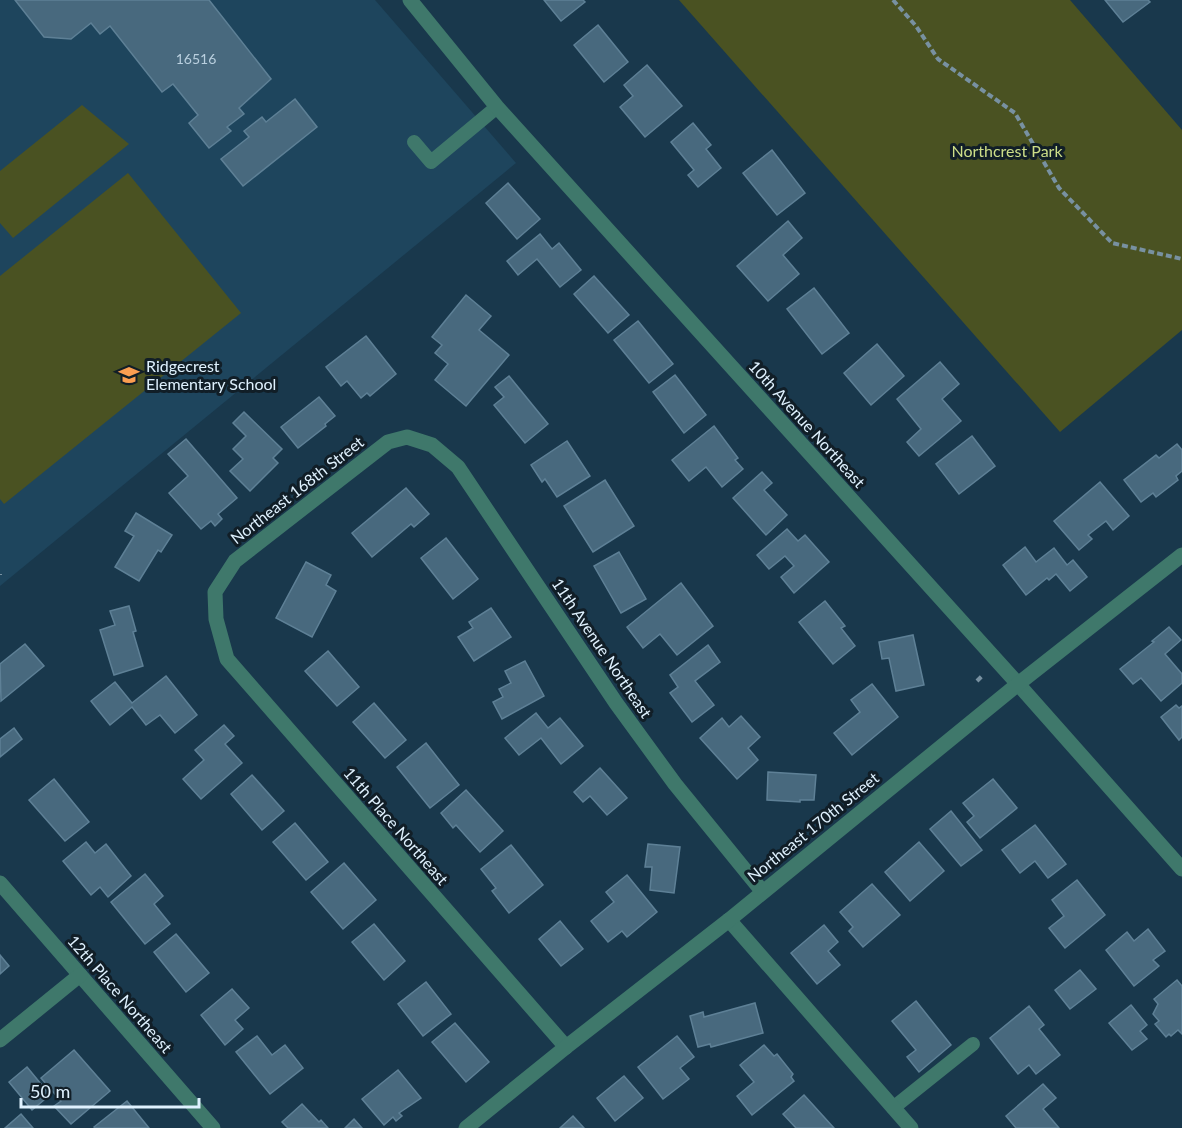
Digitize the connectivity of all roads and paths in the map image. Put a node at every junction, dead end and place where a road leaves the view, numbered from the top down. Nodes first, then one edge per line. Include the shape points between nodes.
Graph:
1 (410, 0) edge
2 (893, 0) edge
3 (497, 107) junction
4 (414, 142) dead end
5 (1182, 259) edge
6 (407, 436) joint
7 (1182, 555) edge
8 (216, 620) joint
9 (982, 676) dead end
10 (976, 681) dead end
11 (1018, 684) junction
12 (1182, 869) edge
13 (0, 883) edge
14 (762, 891) junction
15 (729, 920) junction
16 (80, 975) junction
17 (0, 1040) edge
18 (973, 1044) dead end
19 (566, 1047) junction
20 (892, 1108) junction
21 (213, 1128) edge
22 (466, 1128) edge
23 (911, 1128) edge

1 - 3 street, 10th Avenue Northeast
2 - 5 path via 938,59 1015,113 1059,188 1112,243
3 - 4 lane via 431,162
3 - 11 street, 10th Avenue Northeast
6 - 8 street, Northeast 168th Street via 388,442 235,561 215,592
6 - 14 street, 11th Avenue Northeast via 432,445 458,467 623,712 675,784
7 - 11 street, Northeast 170th Street
8 - 19 street, 11th Place Northeast via 227,659
9 - 10 path
11 - 12 street, 10th Avenue Northeast
11 - 14 street, Northeast 170th Street
13 - 16 street, 12th Place Northeast
14 - 15 street, Northeast 170th Street
15 - 19 street, Northeast 170th Street
15 - 20 street
16 - 17 street
16 - 21 street, 12th Place Northeast
18 - 20 lane
19 - 22 street, Northeast 170th Street
20 - 23 street

